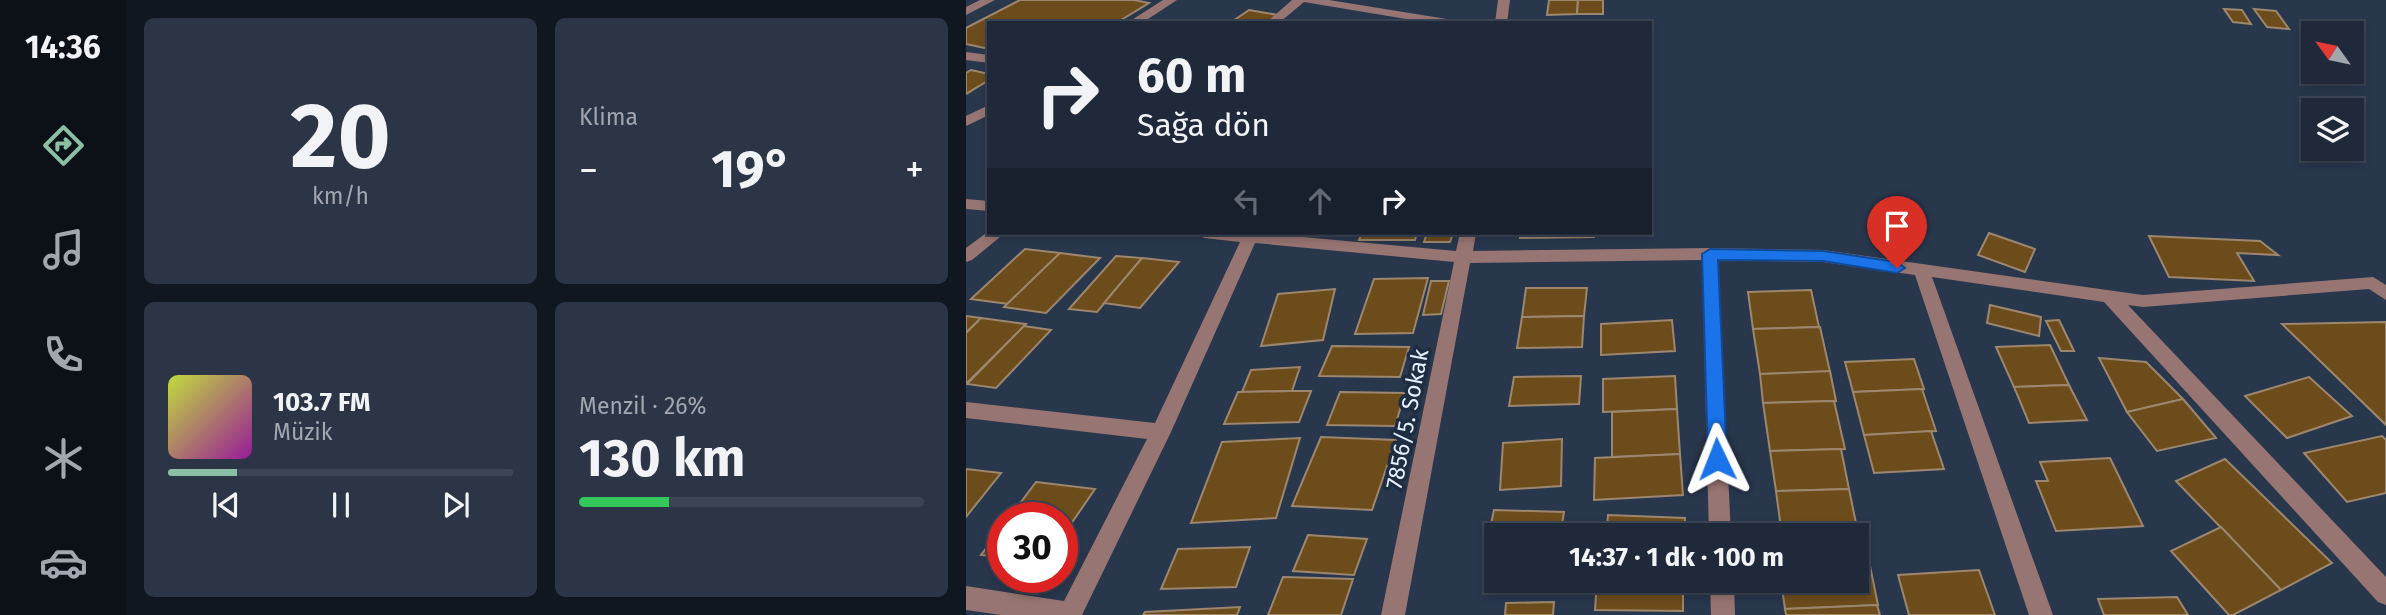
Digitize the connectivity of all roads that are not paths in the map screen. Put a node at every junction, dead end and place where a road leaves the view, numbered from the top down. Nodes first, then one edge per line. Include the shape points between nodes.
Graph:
1 (989, 0) edge
2 (1171, 0) edge
3 (1299, 0) edge
4 (1308, 0) edge
5 (1504, 0) edge
6 (966, 12) edge
7 (1136, 21) edge
8 (1274, 21) edge
9 (1441, 21) edge
10 (1501, 21) edge
11 (966, 56) edge
12 (987, 59) edge
13 (987, 110) edge
14 (966, 122) edge
15 (966, 204) edge
16 (987, 206) edge
17 (994, 235) edge
18 (1468, 235) edge
19 (1251, 236) edge
20 (1710, 254) junction
21 (966, 256) edge
22 (1464, 257) junction
23 (1922, 272) junction
24 (2386, 294) edge
25 (2110, 297) junction
26 (966, 410) edge
27 (1161, 432) junction
28 (1720, 523) edge
29 (1722, 593) edge
30 (2386, 594) edge
31 (966, 598) edge
32 (1071, 614) edge
33 (1393, 615) edge
34 (1723, 615) edge
35 (2041, 615) edge

1 - 6 street
2 - 7 street
3 - 8 street
4 - 9 street
5 - 10 street
11 - 12 street
13 - 14 street
15 - 16 street
17 - 21 street
18 - 22 street, 7856/5. Sokak
19 - 22 street
19 - 27 street
20 - 22 street
20 - 23 street via 1823,256
20 - 28 street
22 - 33 street, 7856/5. Sokak
23 - 25 street
23 - 35 street
24 - 25 street via 2373,282 2143,302
25 - 30 street
26 - 27 street
27 - 32 street
29 - 34 street
31 - 32 street

